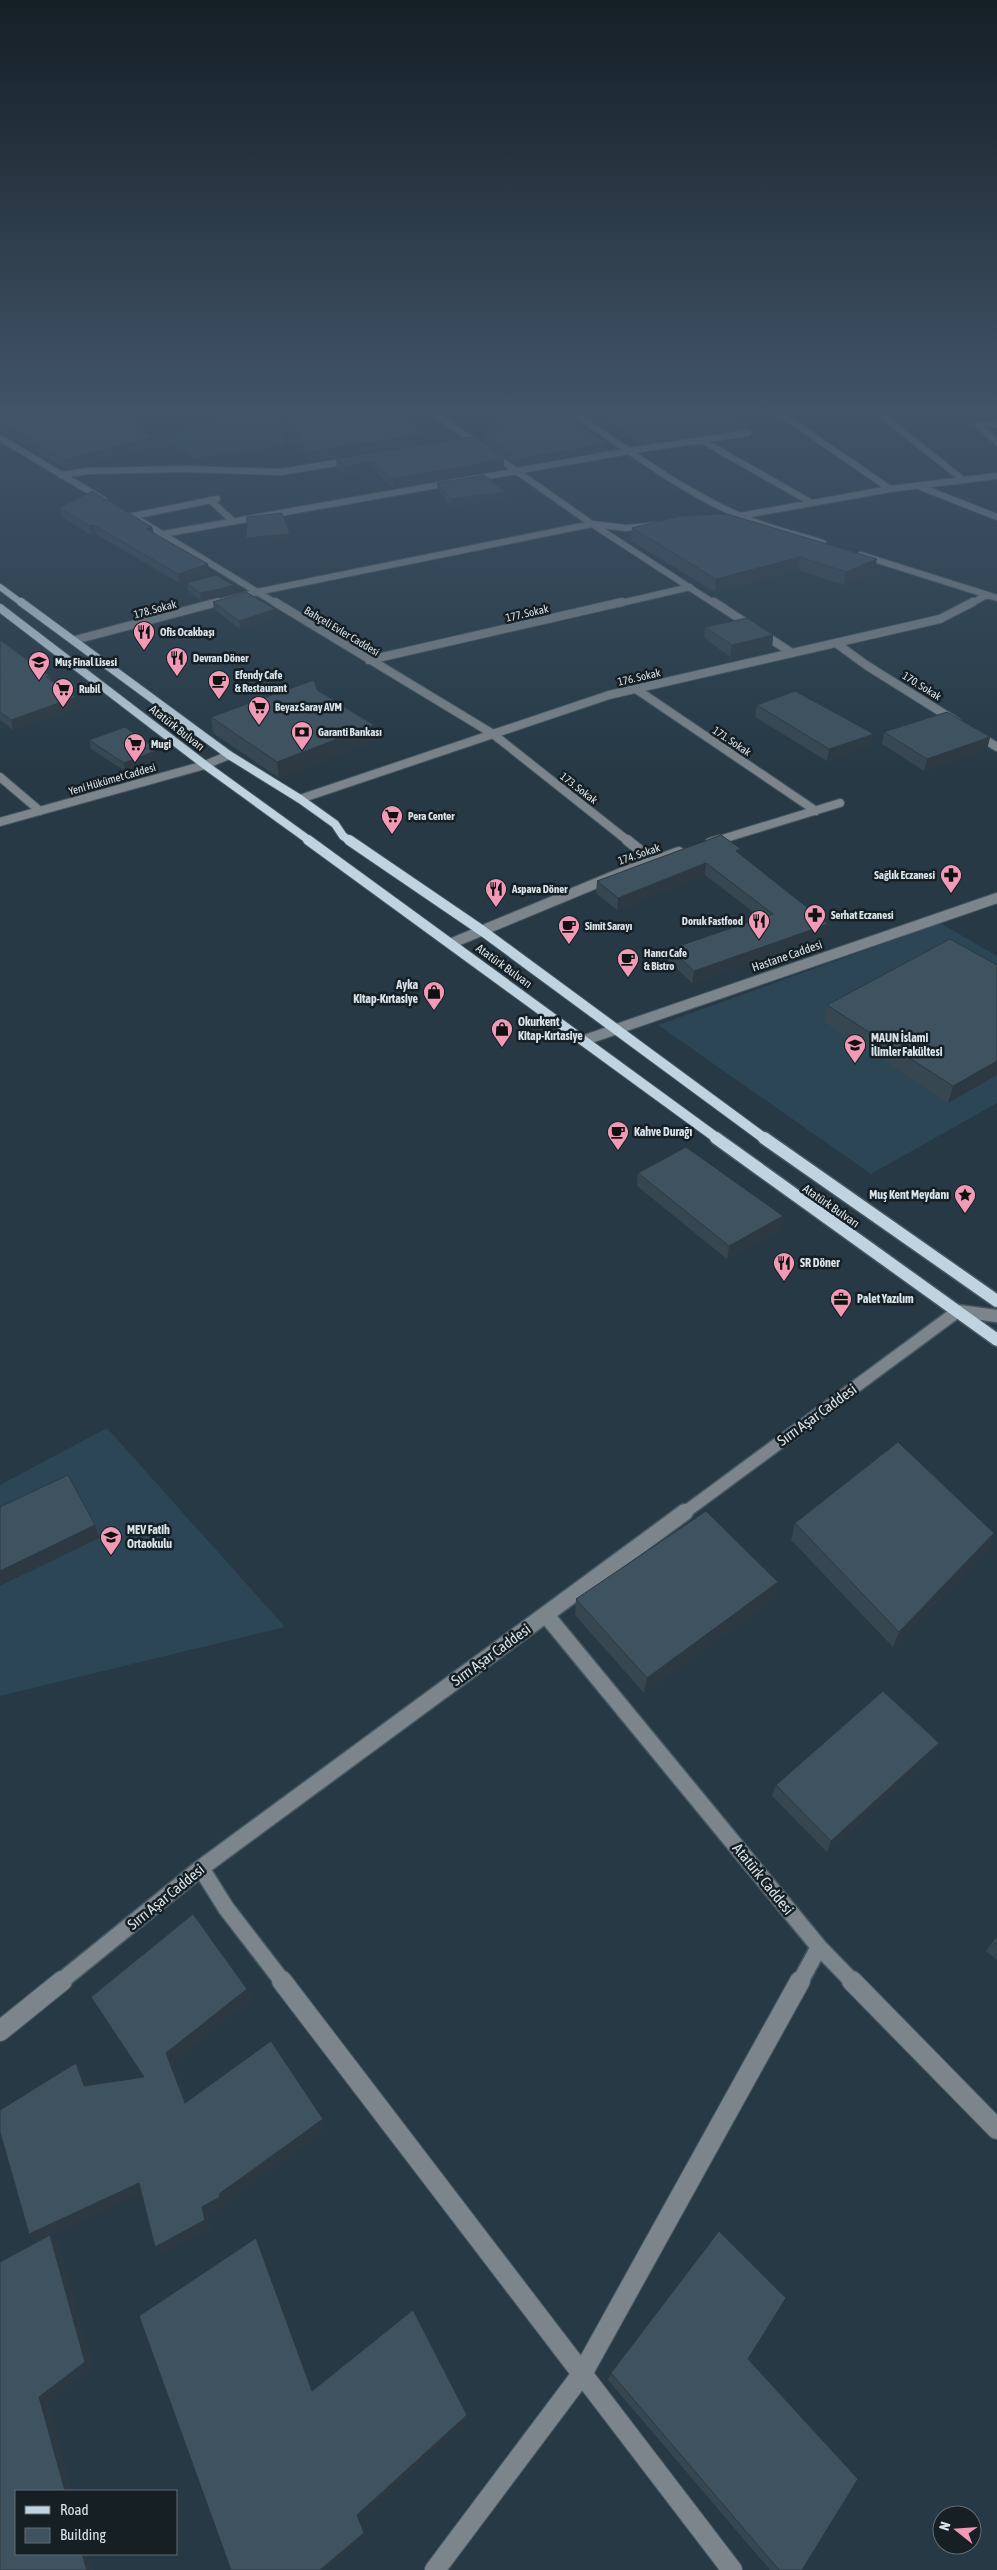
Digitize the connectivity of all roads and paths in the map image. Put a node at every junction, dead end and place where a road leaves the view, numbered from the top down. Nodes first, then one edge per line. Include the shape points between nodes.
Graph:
1 (163, 534) edge
2 (543, 534) edge
3 (607, 534) edge
4 (794, 534) edge
5 (826, 544) edge
6 (855, 553) edge
7 (0, 587) edge
8 (690, 587) junction
9 (257, 592) junction
10 (987, 595) junction
11 (997, 598) edge
12 (0, 608) edge
13 (75, 640) junction
14 (836, 643) junction
15 (792, 653) junction
16 (369, 660) junction
17 (636, 689) junction
18 (493, 734) junction
19 (997, 747) edge
20 (229, 755) junction
21 (205, 765) junction
22 (0, 777) edge
23 (300, 799) junction
24 (840, 803) dead end
25 (40, 811) junction
26 (816, 811) junction
27 (0, 822) edge
28 (652, 860) junction
29 (997, 898) edge
30 (484, 932) junction
31 (452, 944) junction
32 (616, 1028) junction
33 (585, 1040) junction
34 (997, 1301) edge
35 (958, 1311) junction
36 (997, 1316) edge
37 (997, 1340) edge
38 (546, 1615) junction
39 (201, 1868) junction
40 (819, 1947) junction
41 (0, 2031) edge
42 (997, 2129) edge
43 (582, 2374) junction
44 (435, 2570) edge
45 (732, 2570) edge

1 - 9 street, Bahçeli Evler Caddesi
2 - 9 street, 178. Sokak
3 - 8 street
4 - 5 street
6 - 10 street
7 - 13 main road, Atatürk Bulvarı
8 - 15 street
8 - 16 street, 177. Sokak
9 - 13 street, 178. Sokak
9 - 16 street, Bahçeli Evler Caddesi
10 - 11 street
10 - 14 street, 176. Sokak via 940,619
12 - 21 main road, Atatürk Bulvarı
13 - 20 main road, Atatürk Bulvarı
14 - 15 street, 176. Sokak
14 - 19 street, 170. Sokak
15 - 17 street, 176. Sokak
16 - 18 street, Bahçeli Evler Caddesi
17 - 18 street, 176. Sokak
17 - 26 street, 171. Sokak
18 - 23 street, 176. Sokak
18 - 28 street, 173. Sokak
20 - 21 street, Yeni Hükümet Caddesi
20 - 23 main road, Atatürk Bulvarı
21 - 25 street, Yeni Hükümet Caddesi
21 - 31 main road, Atatürk Bulvarı
22 - 25 street
23 - 30 main road, Atatürk Bulvarı via 335,824 343,836
24 - 26 street, 174. Sokak
25 - 27 street, Yeni Hükümet Caddesi
26 - 28 street, 174. Sokak
28 - 30 street, 174. Sokak
29 - 32 street, Hastane Caddesi
30 - 31 street, 174. Sokak
30 - 32 main road, Atatürk Bulvarı
31 - 33 main road, Atatürk Bulvarı
32 - 33 street, Hastane Caddesi
32 - 34 main road, Atatürk Bulvarı via 779,1149
33 - 35 main road, Atatürk Bulvarı via 750,1163
35 - 36 street
35 - 37 main road, Atatürk Bulvarı
35 - 38 street, Sırrı Aşar Caddesi
38 - 39 street, Sırrı Aşar Caddesi
38 - 40 street, Atatürk Caddesi
39 - 41 street, Sırrı Aşar Caddesi
39 - 43 street via 226,1908
40 - 42 street, Atatürk Caddesi
40 - 43 street
43 - 44 street
43 - 45 street

